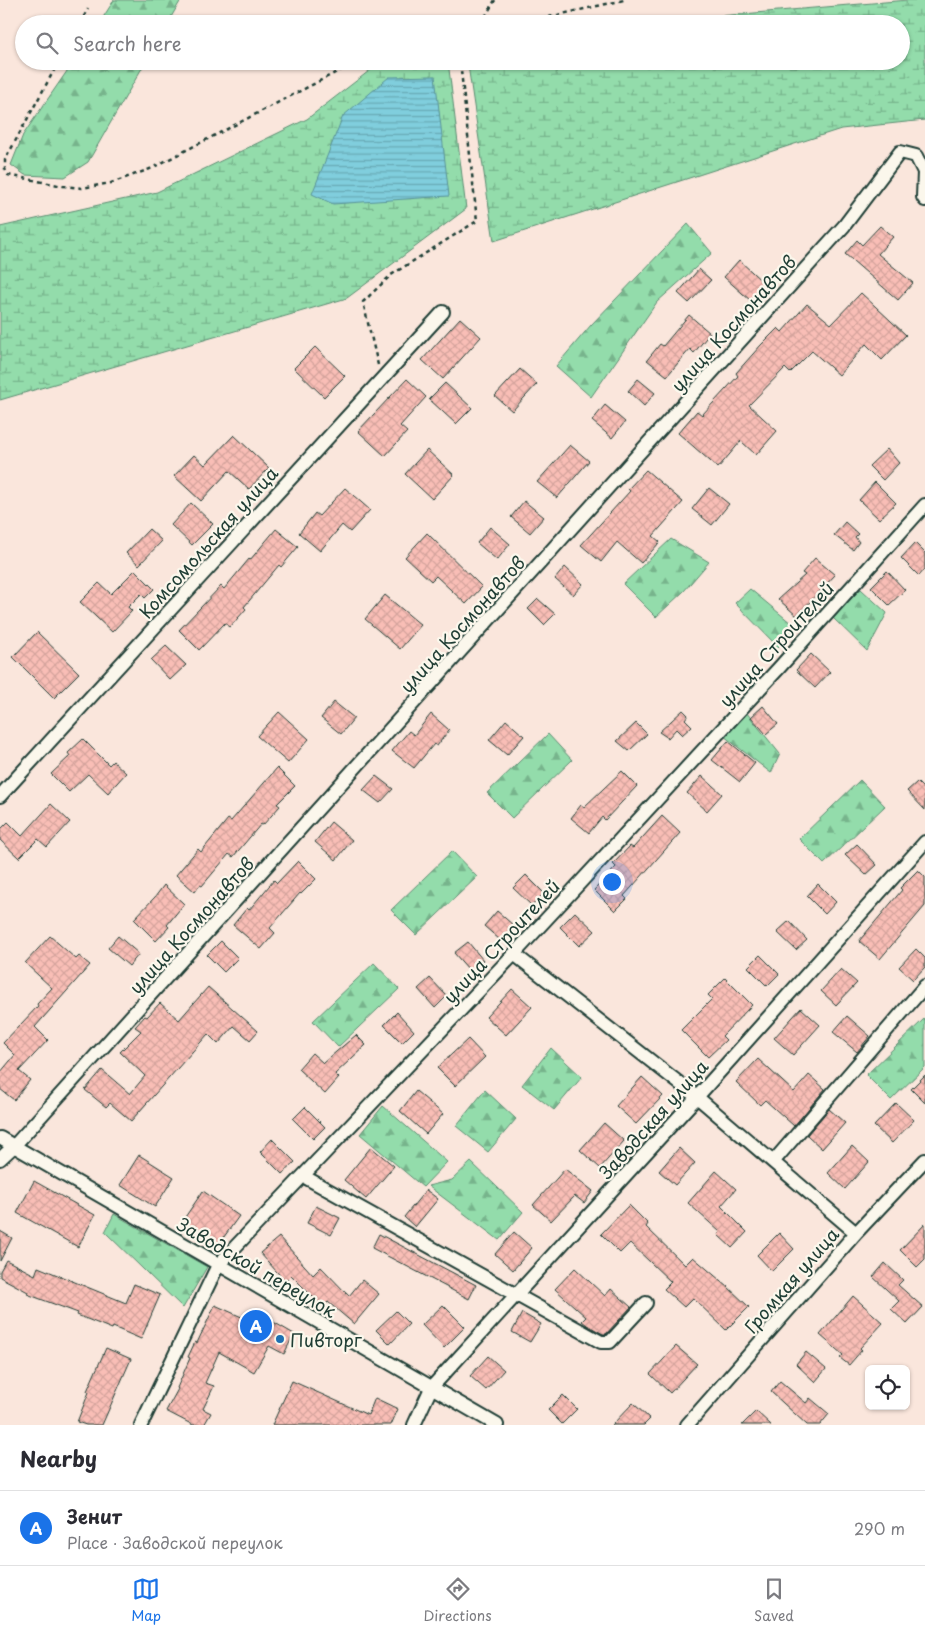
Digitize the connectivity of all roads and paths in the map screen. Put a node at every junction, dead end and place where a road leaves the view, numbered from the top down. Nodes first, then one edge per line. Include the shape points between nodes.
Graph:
1 (495, 0) edge
2 (624, 0) edge
3 (88, 9) dead end
4 (85, 15) edge
5 (486, 15) edge
6 (558, 15) edge
7 (54, 70) edge
8 (341, 70) edge
9 (461, 70) edge
10 (925, 200) edge
11 (443, 312) dead end
12 (381, 379) junction
13 (925, 505) edge
14 (0, 796) edge
15 (925, 842) edge
16 (514, 954) junction
17 (925, 986) edge
18 (697, 1097) junction
19 (0, 1138) edge
20 (14, 1146) junction
21 (0, 1159) edge
22 (925, 1160) edge
23 (773, 1162) junction
24 (303, 1176) junction
25 (856, 1233) junction
26 (218, 1264) junction
27 (516, 1295) junction
28 (646, 1303) dead end
29 (431, 1388) junction
30 (141, 1425) edge
31 (414, 1425) edge
32 (498, 1425) edge
33 (687, 1425) edge

1 - 5 path
2 - 6 path
3 - 4 path
7 - 8 path via 5,160 5,169 8,175 82,188 111,183 150,169
9 - 12 path via 477,221 391,275 363,302
10 - 20 street, улица Космонавтов via 924,172 916,156 900,152 844,226
11 - 12 street, Комсомольская улица
12 - 14 street, Комсомольская улица
13 - 16 street, улица Строителей
15 - 18 street, Заводская улица
16 - 18 street
16 - 24 street, улица Строителей
17 - 23 street
18 - 23 street
18 - 27 street, Заводская улица
19 - 20 street, Заводской переулок
20 - 21 street, улица Космонавтов
20 - 26 street, Заводской переулок
22 - 25 street, Громкая улица
23 - 25 street
24 - 26 street, улица Строителей
24 - 27 street
25 - 33 street, Громкая улица
26 - 29 street, Заводской переулок
26 - 30 street, улица Строителей
27 - 28 street via 601,1342 610,1342
27 - 29 street, Заводская улица
29 - 31 street, Заводская улица
29 - 32 street, Заводской переулок

